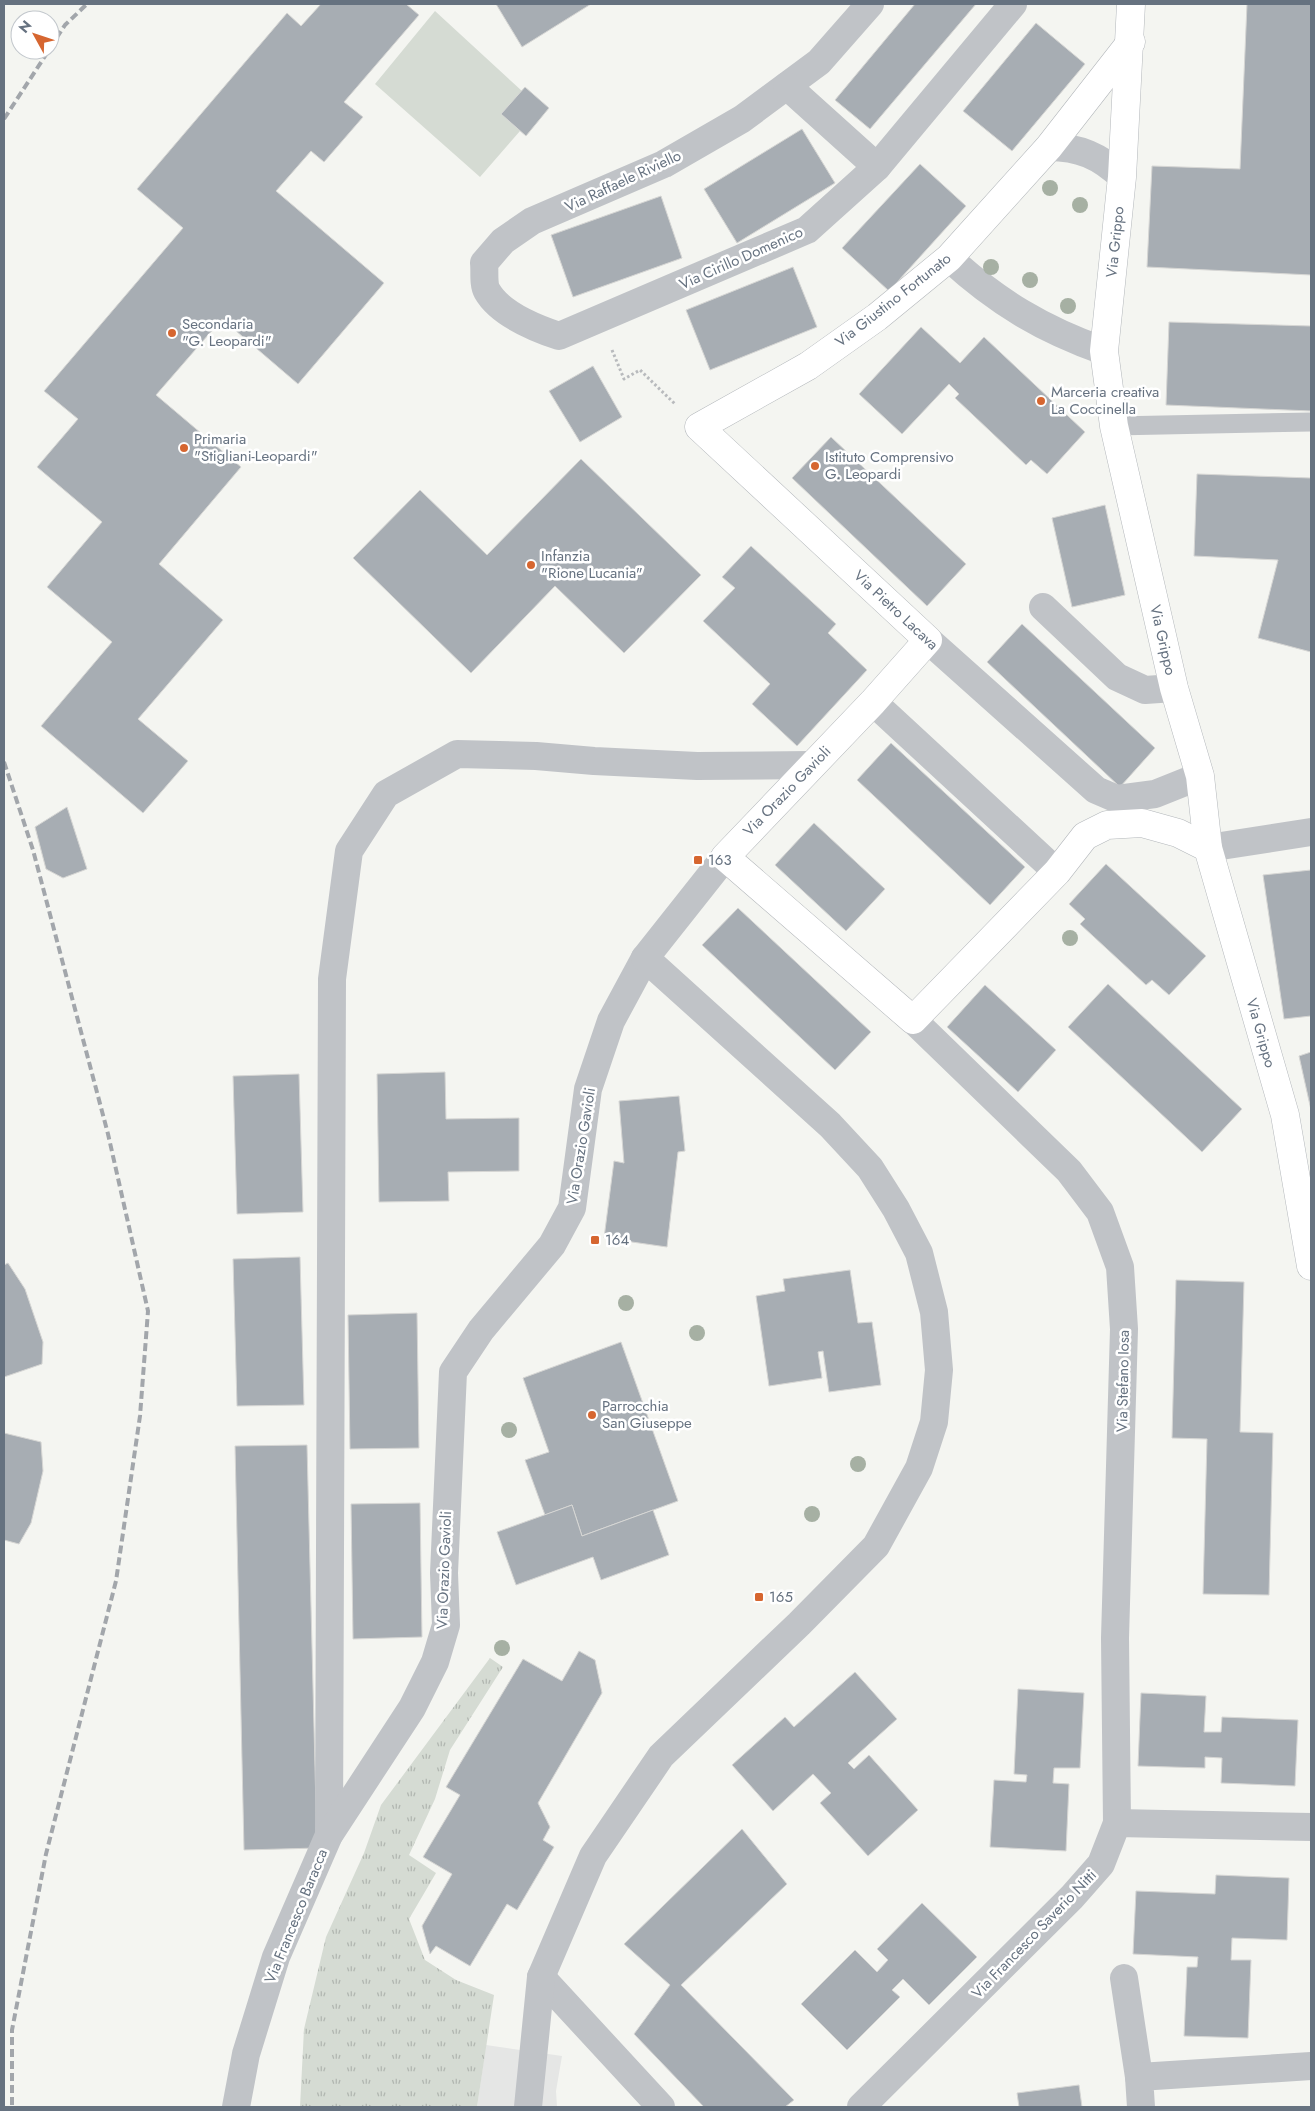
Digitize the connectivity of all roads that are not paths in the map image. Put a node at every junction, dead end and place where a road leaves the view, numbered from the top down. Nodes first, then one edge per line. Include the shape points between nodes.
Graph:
1 (870, 4) edge
2 (1013, 4) edge
3 (1131, 4) edge
4 (1131, 42) junction
5 (787, 86) junction
6 (1048, 147) junction
7 (876, 167) junction
8 (1122, 177) junction
9 (949, 258) junction
10 (558, 336) joint
11 (1104, 351) junction
12 (1311, 422) edge
13 (1114, 426) junction
14 (699, 427) joint
15 (1043, 607) dead end
16 (928, 640) junction
17 (1174, 688) junction
18 (873, 702) junction
19 (811, 765) junction
20 (1200, 776) junction
21 (1096, 790) junction
22 (1311, 832) edge
23 (1085, 836) junction
24 (1208, 848) junction
25 (725, 856) junction
26 (1057, 872) junction
27 (645, 958) junction
28 (913, 1020) junction
29 (1311, 1266) edge
30 (1117, 1823) junction
31 (1311, 1827) edge
32 (329, 1835) junction
33 (541, 1977) junction
34 (1124, 1978) dead end
35 (246, 2054) junction
36 (1311, 2066) edge
37 (1138, 2077) junction
38 (236, 2107) edge
39 (250, 2107) edge
40 (528, 2107) edge
41 (662, 2107) edge
42 (861, 2107) edge
43 (1141, 2107) edge

1 - 5 street, Via Raffaele Riviello via 819,62
2 - 7 street, Via Cirillo Domenico
3 - 4 street, Via Grippo
4 - 6 street, Via Giustino Fortunato
4 - 8 street, Via Grippo
5 - 7 street
5 - 10 street, Via Raffaele Riviello via 742,120 664,164 532,221 503,241 484,263 486,290 504,309 529,326
6 - 8 street via 1083,151 1111,166
6 - 9 street, Via Giustino Fortunato
7 - 10 street, Via Cirillo Domenico via 807,230
8 - 11 street, Via Grippo
9 - 11 street via 975,282 1034,322
9 - 14 street, Via Giustino Fortunato via 877,317 808,366
11 - 13 street, Via Grippo
12 - 13 lane
13 - 17 street, Via Grippo
14 - 16 street, Via Pietro Lacava
15 - 17 street via 1117,678 1145,690
16 - 18 street, Via Orazio Gavioli
16 - 21 street, Via Pietro Lacava
17 - 20 street, Via Grippo
18 - 19 street, Via Orazio Gavioli
18 - 26 street
19 - 25 street, Via Orazio Gavioli
19 - 32 street via 698,766 457,754 386,794 349,851 332,979
20 - 21 street via 1155,794 1117,799
20 - 24 street, Via Grippo
21 - 23 street via 1098,808
22 - 24 street
23 - 24 street via 1107,824 1142,823 1178,832
23 - 26 street
24 - 29 street, Via Grippo via 1285,1115
25 - 27 street, Via Orazio Gavioli
25 - 28 street
26 - 28 street
27 - 32 street, Via Orazio Gavioli via 611,1021 588,1089 572,1208 552,1246 481,1330 453,1372 444,1573 446,1625 435,1662 412,1708
27 - 33 street via 830,1125 870,1168 896,1208 919,1253 934,1312 939,1370 934,1422 919,1468 876,1546 661,1756 594,1856
28 - 30 street, Via Stefano Iosa via 1069,1170 1100,1212 1120,1267 1124,1329 1116,1638
30 - 31 street
30 - 42 street, Via Francesco Saverio Nitti via 1101,1864
32 - 35 street, Via Francesco Baracca via 276,1957
33 - 40 street
33 - 41 street
34 - 37 street
35 - 38 street, Via Francesco Baracca
35 - 39 street, Via Francesco Baracca
36 - 37 street
37 - 43 street

